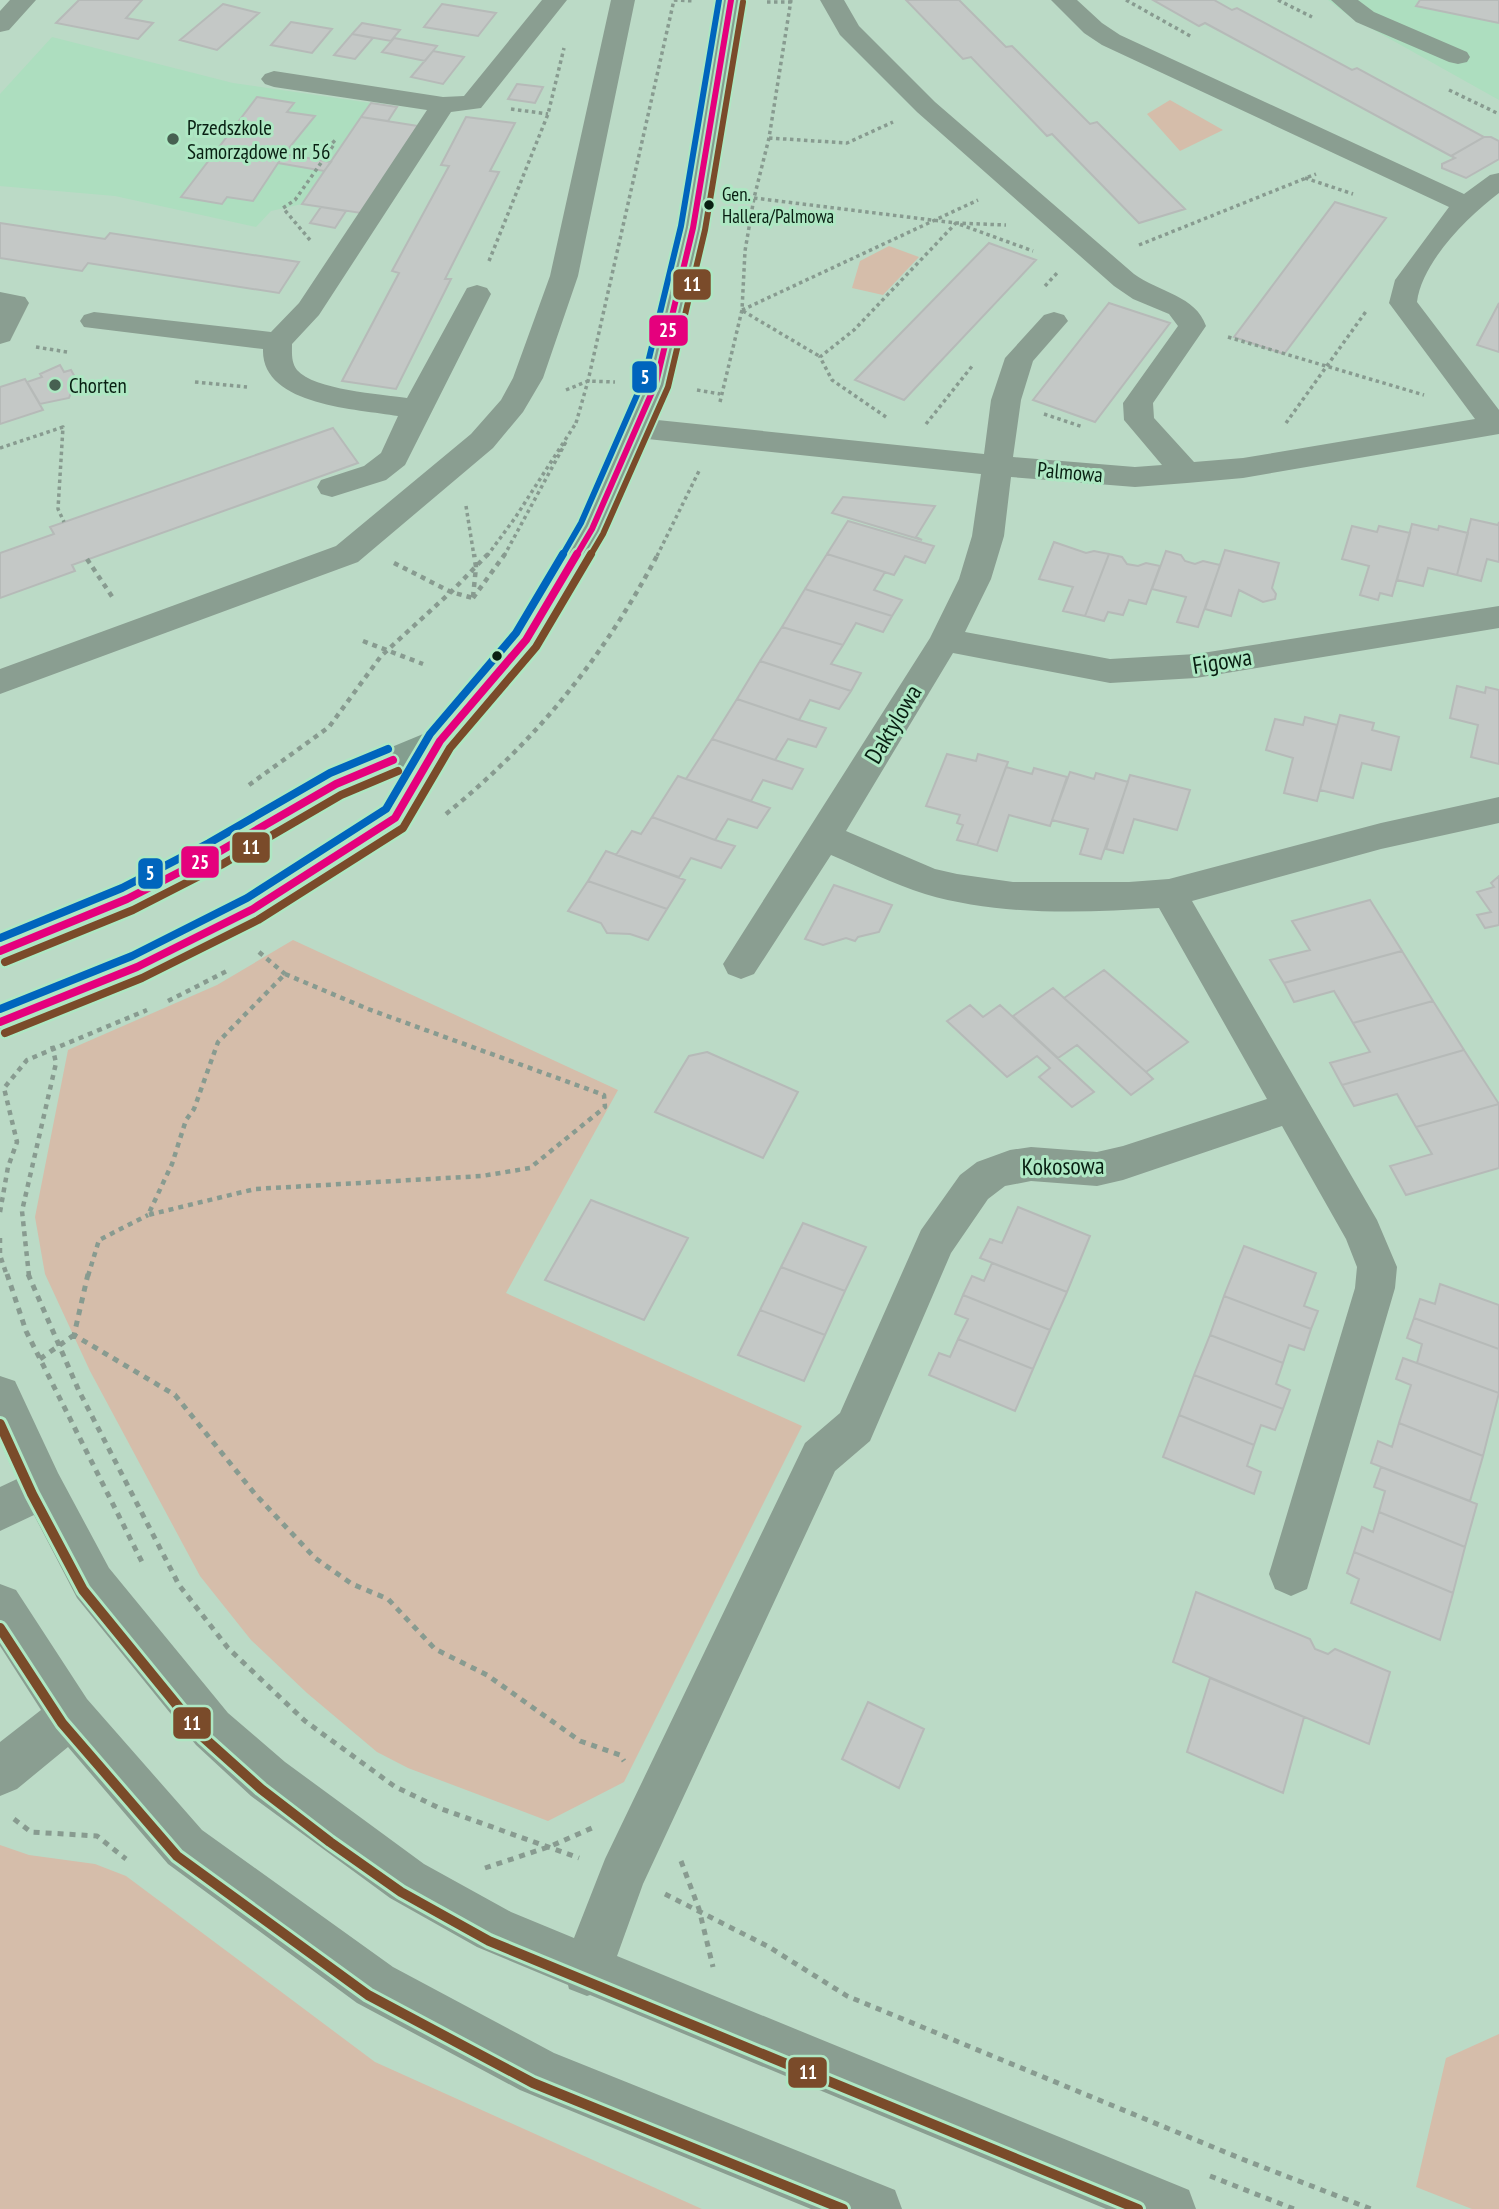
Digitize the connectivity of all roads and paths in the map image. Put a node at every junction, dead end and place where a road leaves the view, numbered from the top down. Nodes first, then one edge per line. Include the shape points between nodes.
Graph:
1 (24, 0) edge
2 (555, 0) edge
3 (623, 0) edge
4 (674, 0) edge
5 (731, 0) edge
6 (790, 0) edge
7 (832, 0) edge
8 (1063, 0) edge
9 (1343, 0) edge
10 (0, 25) edge
11 (565, 42) dead end
12 (1458, 57) dead end
13 (274, 79) dead end
14 (443, 105) junction
15 (926, 107) junction
16 (509, 109) dead end
17 (548, 114) junction
18 (769, 138) junction
19 (331, 139) dead end
20 (1359, 156) junction
21 (1499, 181) edge
22 (754, 198) junction
23 (983, 198) dead end
24 (1466, 205) junction
25 (283, 208) dead end
26 (936, 219) junction
27 (956, 223) junction
28 (981, 224) dead end
29 (1042, 254) dead end
30 (1105, 263) junction
31 (1409, 280) junction
32 (481, 283) joint
33 (0, 301) edge
34 (742, 310) junction
35 (94, 321) dead end
36 (1054, 321) dead end
37 (1192, 326) junction
38 (0, 335) edge
39 (278, 342) junction
40 (32, 346) dead end
41 (66, 352) dead end
42 (820, 356) junction
43 (1327, 367) junction
44 (588, 381) junction
45 (656, 383) junction
46 (555, 394) dead end
47 (720, 394) junction
48 (1432, 398) dead end
49 (416, 409) junction
50 (887, 417) dead end
51 (576, 422) junction
52 (1286, 423) dead end
53 (1497, 425) edge
54 (638, 428) junction
55 (716, 437) junction
56 (482, 441) junction
57 (0, 448) edge
58 (996, 464) junction
59 (1187, 473) junction
60 (332, 487) dead end
61 (64, 522) dead end
62 (87, 559) dead end
63 (476, 567) junction
64 (113, 598) dead end
65 (1499, 617) edge
66 (944, 640) junction
67 (363, 641) dead end
68 (387, 650) junction
69 (423, 664) dead end
70 (0, 681) edge
71 (440, 741) junction
72 (246, 787) dead end
73 (1499, 810) edge
74 (824, 837) junction
75 (1168, 893) junction
76 (255, 949) dead end
77 (0, 951) edge
78 (741, 964) dead end
79 (285, 974) junction
80 (40, 1008) junction
81 (0, 1022) edge
82 (27, 1060) dead end
83 (2, 1088) edge
84 (1291, 1107) junction
85 (0, 1212) edge
86 (148, 1214) junction
87 (0, 1238) edge
88 (33, 1289) dead end
89 (74, 1335) junction
90 (40, 1359) junction
91 (0, 1395) edge
92 (43, 1488) junction
93 (0, 1510) edge
94 (1291, 1574) dead end
95 (148, 1575) dead end
96 (0, 1606) edge
97 (71, 1715) junction
98 (626, 1764) dead end
99 (0, 1772) edge
100 (638, 1841) junction
101 (474, 1872) dead end
102 (587, 1971) junction
103 (716, 1979) dead end
104 (1183, 2190) edge
105 (876, 2209) edge
106 (1294, 2209) edge

1 - 10 street
2 - 14 street via 472,103
3 - 56 street via 565,276 528,378 513,405
4 - 44 path
5 - 45 main road via 693,228
6 - 18 path
7 - 15 street via 849,30
8 - 20 street via 1111,40
9 - 12 street via 1365,17
11 - 17 path
13 - 14 street
14 - 39 street via 309,309
15 - 18 path via 847,143
15 - 30 street
16 - 17 path
17 - 32 path
18 - 22 path
19 - 25 path via 335,143 295,200
20 - 24 street
20 - 30 path via 1145,241
21 - 24 street
22 - 26 path
22 - 34 path
23 - 26 path
24 - 31 street
26 - 27 path
26 - 34 path
27 - 28 path
27 - 29 path
27 - 42 path via 854,330
30 - 37 street via 1140,292 1183,310
31 - 43 path via 1381,291
31 - 53 street via 1403,295 1407,311
32 - 49 street
33 - 38 street via 15,303
34 - 42 path
34 - 47 path
35 - 39 street
36 - 58 street, Daktylowa via 1019,358 1006,400
37 - 43 path
37 - 59 street via 1138,403 1139,420
39 - 49 street via 278,362 300,387
40 - 41 path
42 - 50 path via 832,380
43 - 48 path
43 - 52 path
44 - 45 path
44 - 46 path
44 - 51 path
45 - 47 path
45 - 54 main road
47 - 55 path
49 - 60 street via 385,467
51 - 63 path
51 - 63 path via 512,542 473,598
53 - 59 street, Palmowa via 1243,468
54 - 55 street, Palmowa
54 - 71 main road via 592,530 526,640
55 - 58 street, Palmowa
56 - 63 path via 461,477
56 - 70 street via 347,554
57 - 61 path via 63,427 58,502
58 - 59 street, Palmowa via 1135,477
58 - 66 street, Daktylowa via 982,557
62 - 64 path
63 - 68 path
65 - 66 street, Figowa via 1155,670 1110,671
66 - 74 street, Daktylowa
67 - 68 path
68 - 69 path
68 - 72 path via 338,716
71 - 77 main road via 336,784 215,855 127,899
71 - 80 main road via 396,818 253,909
73 - 75 street
74 - 75 street via 928,881 979,892 1085,897
74 - 78 street, Daktylowa
75 - 84 street
76 - 79 path
79 - 86 path via 218,1042
79 - 86 path via 604,1095 605,1107 530,1168 482,1176 255,1189
80 - 81 main road
80 - 88 path via 56,1063 22,1211 23,1250
82 - 83 path
83 - 85 path via 17,1142
84 - 94 street via 1363,1232 1377,1268
84 - 100 street, Kokosowa via 1123,1163 1097,1169 1010,1167 974,1187 935,1243 855,1427 820,1457
86 - 89 path via 99,1240
87 - 90 path via 0,1255
89 - 90 path
89 - 98 path via 176,1395 255,1494 315,1558 352,1584 388,1599 435,1649 487,1675 580,1741 620,1755
90 - 95 path
91 - 92 street
92 - 93 street
92 - 102 street via 93,1583 212,1729 268,1779 407,1881 494,1930
96 - 97 street
97 - 99 street
97 - 105 street via 185,1847 375,1984 538,2072
100 - 101 path via 600,1824
100 - 102 street
100 - 103 path via 680,1859 699,1909
102 - 104 street
104 - 106 path

